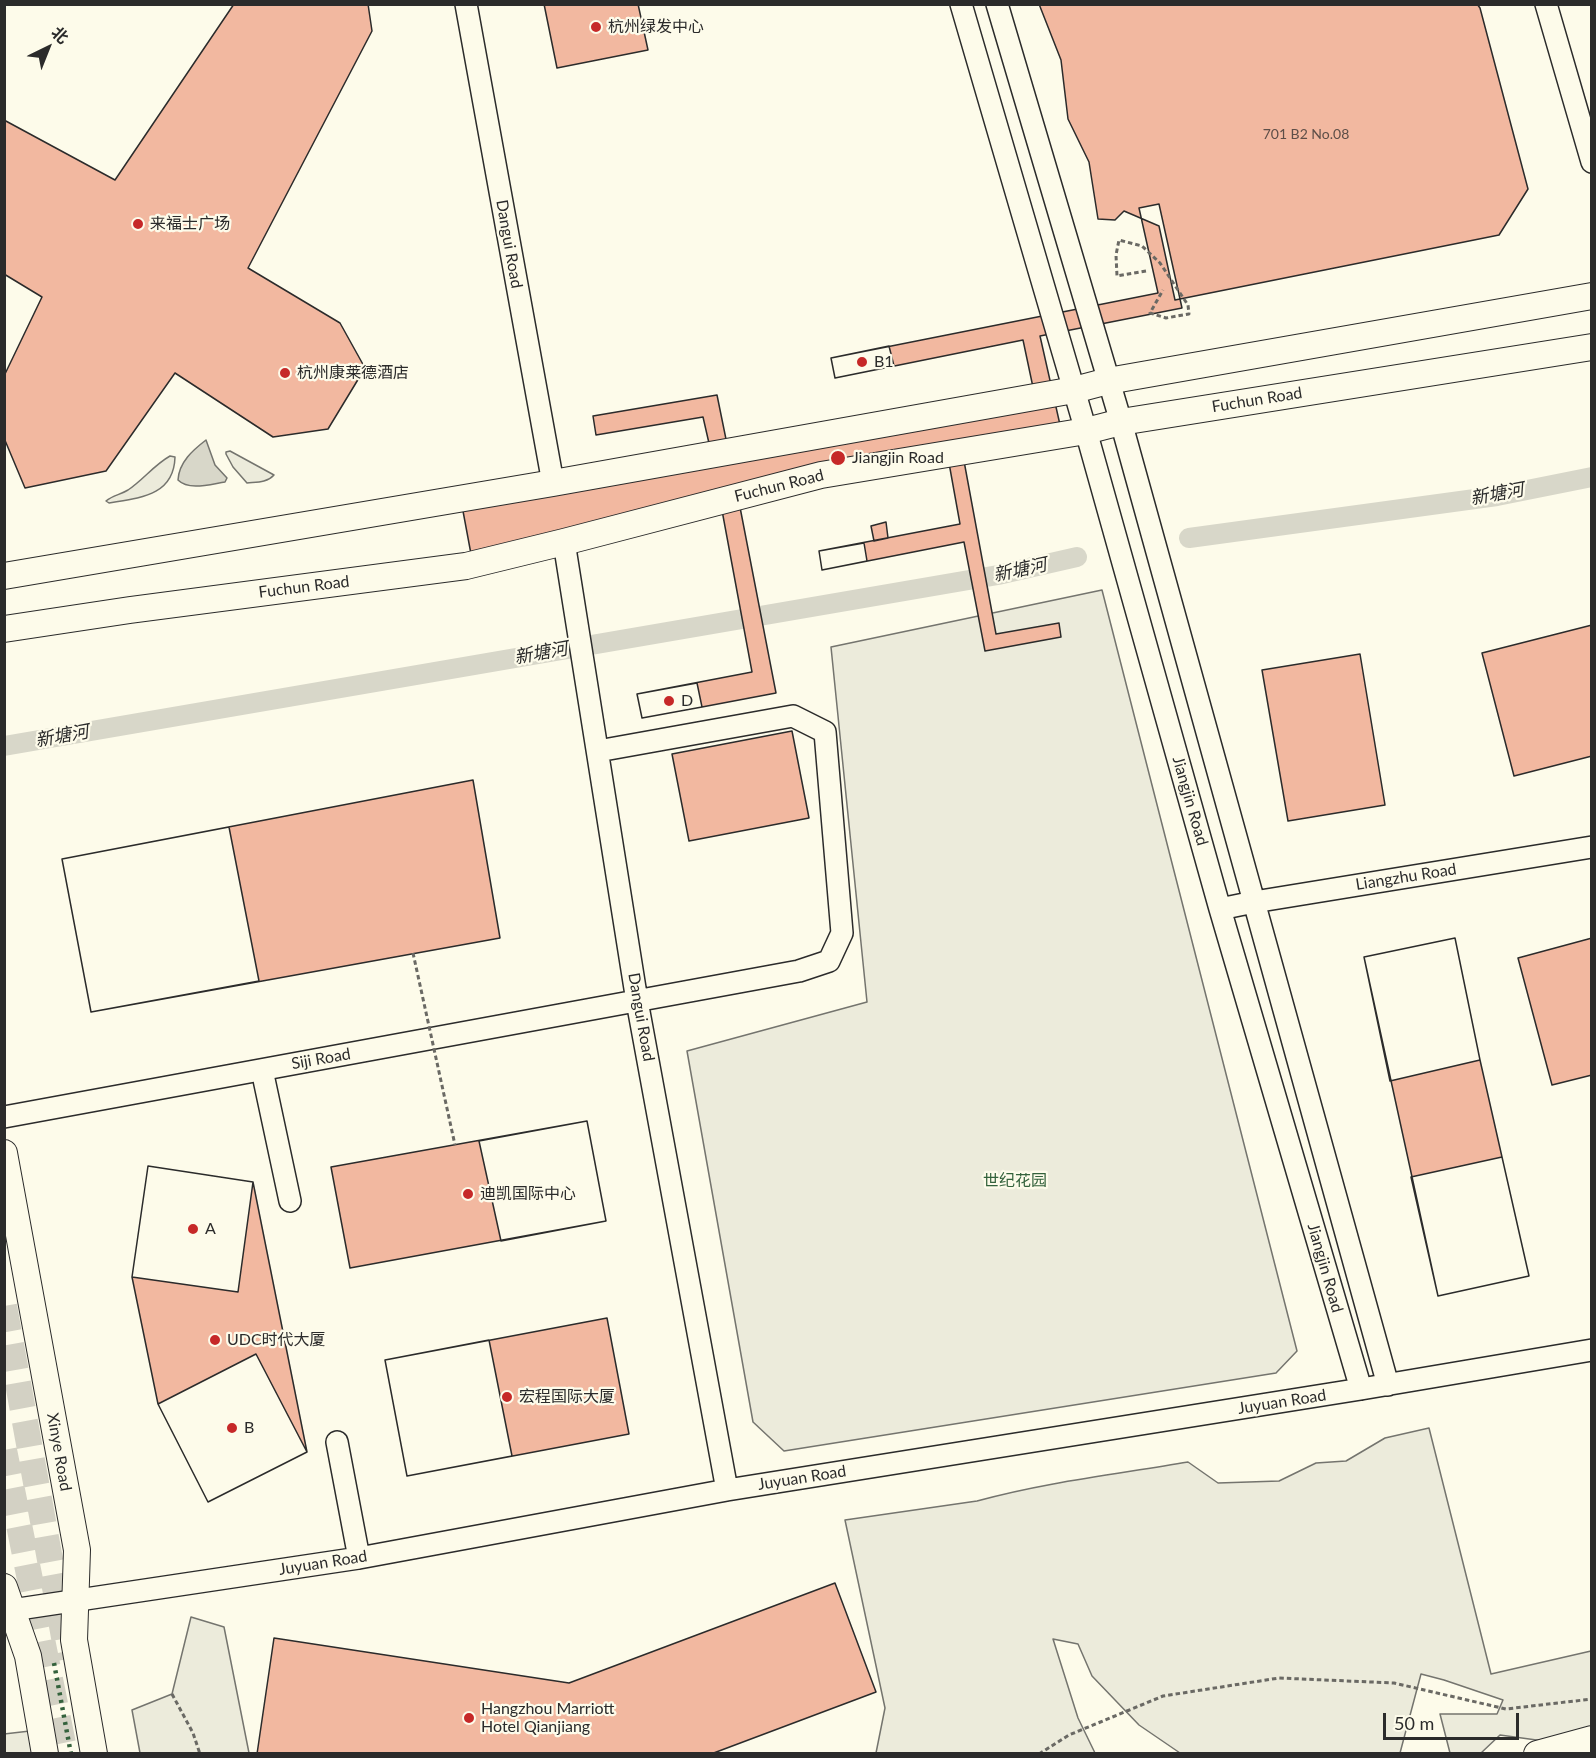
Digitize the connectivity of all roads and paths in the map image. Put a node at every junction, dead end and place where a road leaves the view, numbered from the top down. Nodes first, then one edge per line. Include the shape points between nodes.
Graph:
1 (466, 4) edge
2 (962, 4) edge
3 (998, 4) edge
4 (1546, 4) edge
5 (1592, 162) edge
6 (1146, 271) dead end
7 (1163, 290) dead end
8 (1589, 291) edge
9 (1592, 347) edge
10 (1108, 381) junction
11 (1074, 390) junction
12 (1121, 422) junction
13 (1086, 431) junction
14 (553, 483) junction
15 (564, 542) junction
16 (4, 576) edge
17 (4, 630) edge
18 (598, 751) junction
19 (1592, 847) edge
20 (1254, 902) junction
21 (1220, 909) junction
22 (413, 953) dead end
23 (637, 1001) junction
24 (262, 1070) junction
25 (4, 1117) edge
26 (455, 1145) dead end
27 (4, 1153) edge
28 (290, 1201) dead end
29 (1592, 1350) edge
30 (1388, 1385) junction
31 (1360, 1389) junction
32 (337, 1442) dead end
33 (727, 1490) junction
34 (359, 1558) junction
35 (8, 1599) edge
36 (75, 1601) junction
37 (172, 1694) dead end
38 (1592, 1700) edge
39 (1592, 1739) edge
40 (45, 1754) edge
41 (94, 1754) edge
42 (200, 1754) edge
43 (1039, 1754) edge
44 (1537, 1754) edge

1 - 14 street, Dangui Road
2 - 11 street, Jiangjin Road
3 - 10 street, Jiangjin Road
4 - 5 street
6 - 7 path via 1117,276 1119,240 1142,246 1160,263 1188,305 1189,314 1166,318 1150,314
8 - 10 main road
9 - 12 main road, Fuchun Road
10 - 11 main road
10 - 12 street, Jiangjin Road
11 - 13 street, Jiangjin Road
11 - 14 main road
12 - 13 main road, Fuchun Road
12 - 20 street, Jiangjin Road
13 - 15 main road, Fuchun Road via 821,475
13 - 21 street, Jiangjin Road
14 - 16 main road
15 - 17 main road, Fuchun Road via 466,566
15 - 18 street, Dangui Road
18 - 23 street, Dangui Road
18 - 23 street, Siji Road via 793,716 825,732 842,933 829,961 799,971
19 - 20 street, Liangzhu Road
20 - 21 street, Liangzhu Road
20 - 30 street, Jiangjin Road
21 - 31 street, Jiangjin Road
22 - 26 path, bridge
23 - 24 street, Siji Road
23 - 33 street, Dangui Road
24 - 25 street, Siji Road
24 - 28 street
27 - 36 main road, Xinye Road via 77,1551
29 - 30 street, Juyuan Road
30 - 31 street, Juyuan Road
31 - 33 street, Juyuan Road
32 - 34 street
33 - 34 street, Juyuan Road
34 - 36 street, Juyuan Road
35 - 36 street, Juyuan Road
35 - 40 main road via 28,1656
36 - 41 main road, Xinye Road via 74,1640
37 - 42 path
38 - 43 path via 1506,1709 1394,1683 1279,1678 1163,1696 1069,1735
39 - 44 main road

